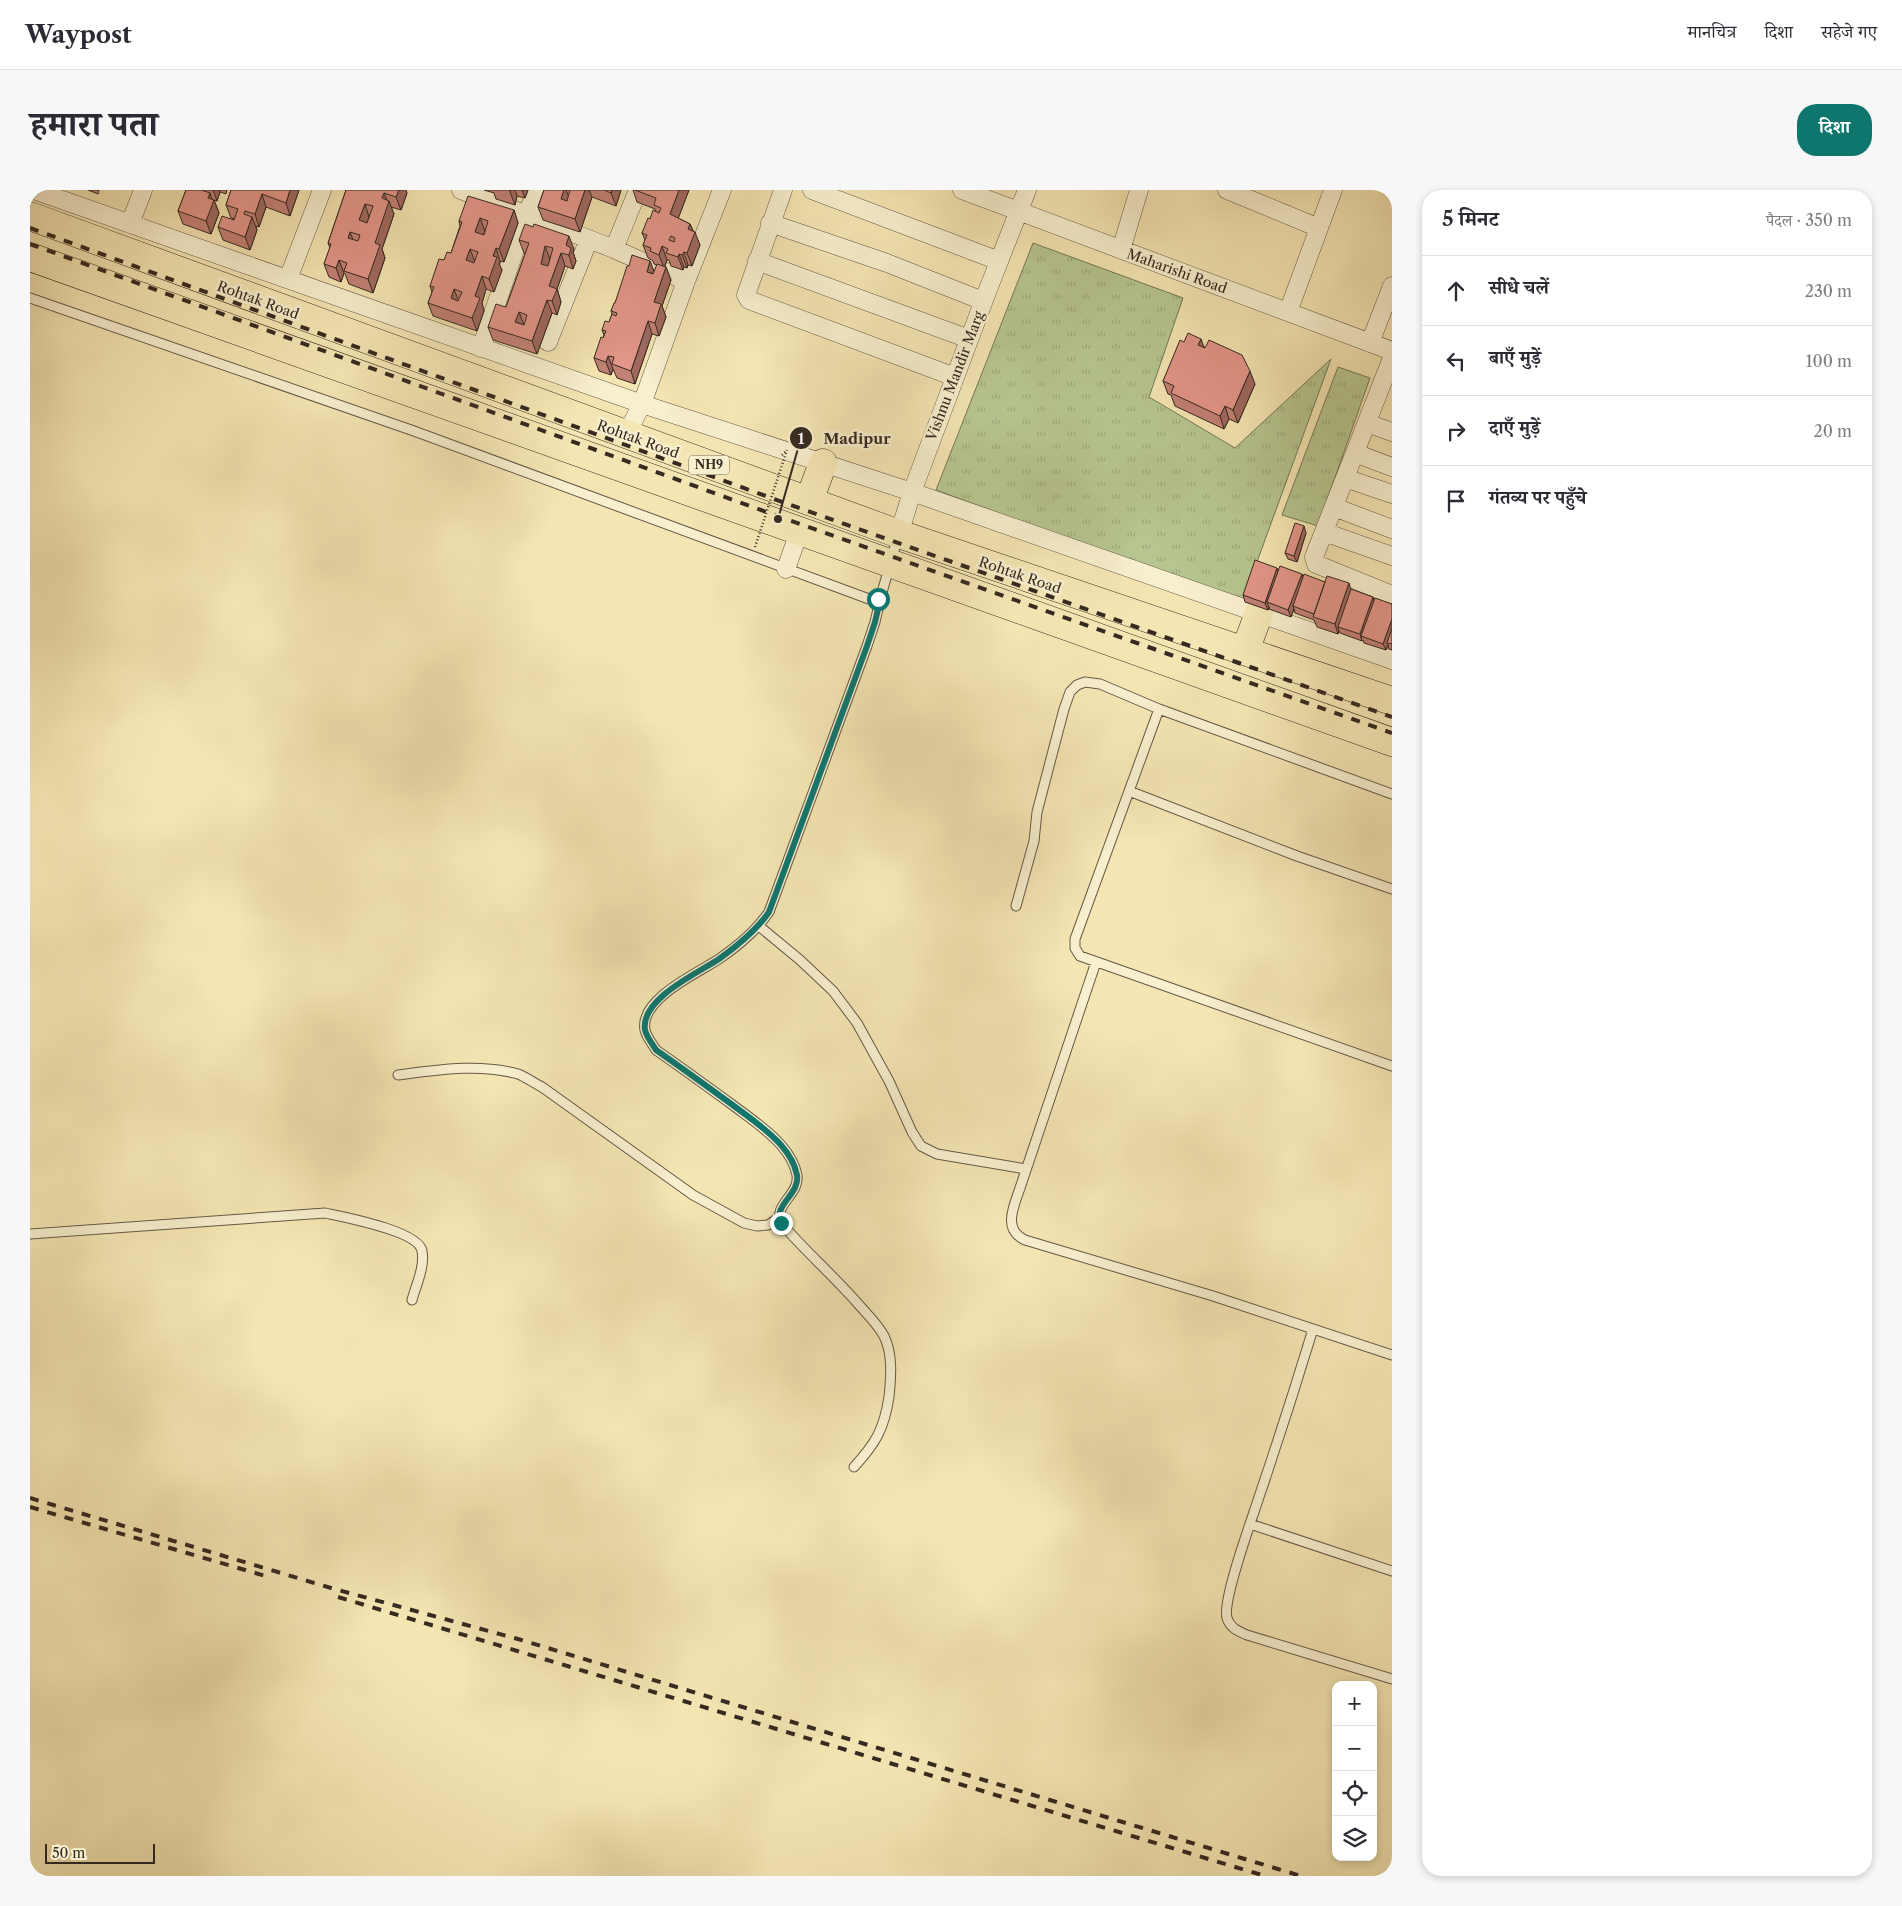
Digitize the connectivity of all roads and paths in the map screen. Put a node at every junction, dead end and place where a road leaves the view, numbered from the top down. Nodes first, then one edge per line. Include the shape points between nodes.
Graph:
1 (34, 190) edge
2 (143, 190) edge
3 (322, 190) edge
4 (462, 190) edge
5 (536, 190) edge
6 (638, 190) edge
7 (722, 190) edge
8 (783, 190) edge
9 (812, 190) edge
10 (962, 190) edge
11 (1027, 190) edge
12 (1139, 190) edge
13 (1227, 190) edge
14 (1333, 190) edge
15 (1019, 211) junction
16 (527, 215) junction
17 (30, 216) edge
18 (770, 223) junction
19 (130, 224) junction
20 (1319, 228) junction
21 (589, 239) junction
22 (614, 250) junction
23 (1121, 250) junction
24 (30, 258) edge
25 (757, 261) junction
26 (999, 261) junction
27 (288, 279) junction
28 (686, 280) junction
29 (1392, 286) edge
30 (30, 298) edge
31 (983, 301) junction
32 (1288, 312) junction
33 (969, 339) junction
34 (548, 342) dead end
35 (1370, 343) junction
36 (481, 348) junction
37 (1392, 351) edge
38 (1392, 358) edge
39 (955, 377) junction
40 (1384, 400) edge
41 (642, 404) junction
42 (1367, 423) junction
43 (1392, 432) edge
44 (626, 435) junction
45 (1355, 453) junction
46 (782, 455) dead end
47 (823, 463) junction
48 (1392, 467) edge
49 (1345, 478) junction
50 (912, 492) junction
51 (1392, 494) edge
52 (809, 501) junction
53 (1334, 508) junction
54 (1392, 529) edge
55 (799, 532) junction
56 (1324, 532) junction
57 (899, 534) junction
58 (756, 547) dead end
59 (1392, 556) edge
60 (889, 564) junction
61 (786, 569) junction
62 (1392, 595) edge
63 (881, 596) junction
64 (1258, 614) junction
65 (1245, 651) junction
66 (1392, 660) edge
67 (1392, 702) edge
68 (1159, 709) junction
69 (1392, 742) edge
70 (1129, 791) junction
71 (1392, 794) edge
72 (1392, 889) edge
73 (1016, 906) dead end
74 (760, 926) junction
75 (1096, 962) junction
76 (1392, 1066) edge
77 (398, 1074) dead end
78 (1026, 1169) junction
79 (779, 1218) junction
80 (30, 1234) edge
81 (412, 1300) dead end
82 (1313, 1329) junction
83 (1392, 1355) edge
84 (854, 1467) dead end
85 (1250, 1524) junction
86 (1392, 1571) edge
87 (1392, 1679) edge

1 - 19 street
2 - 19 street
3 - 27 street
4 - 16 street
5 - 16 street
6 - 22 street
7 - 28 street
8 - 18 street
9 - 26 street
10 - 15 street, Maharishi Road
11 - 15 street, Vishnu Mandir Marg
12 - 23 street
13 - 20 street
14 - 20 street
15 - 23 street, Maharishi Road
15 - 26 street, Vishnu Mandir Marg
16 - 21 street
16 - 36 street
17 - 44 main road, Rohtak Road / NH9
18 - 25 street
18 - 31 street via 887,263
19 - 27 street
20 - 32 street
21 - 22 street
21 - 34 street
22 - 28 street
23 - 32 street, Maharishi Road
24 - 55 main road, NH9
25 - 33 street
25 - 39 street via 746,295 749,300
26 - 31 street, Vishnu Mandir Marg
27 - 36 street
28 - 41 street
29 - 35 street
30 - 61 lane via 414,430
31 - 33 street, Vishnu Mandir Marg
32 - 35 street, Maharishi Road
33 - 39 street, Vishnu Mandir Marg
35 - 37 street, Maharishi Road
36 - 41 street
38 - 40 street
39 - 50 street, Vishnu Mandir Marg
40 - 42 street
41 - 44 street
41 - 47 street
42 - 43 street
42 - 45 street
44 - 52 main road, Rohtak Road / NH9
45 - 48 street
45 - 49 street
46 - 58 path, bridge via 787,450
47 - 50 street
47 - 52 main road
49 - 51 street
49 - 53 street
50 - 57 street, Vishnu Mandir Marg
50 - 64 street
52 - 57 main road, Rohtak Road / NH9
53 - 54 street
53 - 56 street
55 - 60 main road, NH9
55 - 61 street
56 - 59 street
56 - 62 street via 1314,557 1316,564
57 - 60 lane, Vishnu Mandir Marg
57 - 65 main road, Rohtak Road / NH9
60 - 63 lane, Vishnu Mandir Marg
60 - 69 main road, NH9
61 - 63 lane via 869,599
63 - 74 lane, Vishnu Mandir Marg via 867,646 769,912
64 - 65 main road
64 - 66 street
65 - 67 main road, Rohtak Road / NH9
68 - 70 lane
68 - 71 lane
68 - 73 lane via 1100,684 1085,682 1070,692 1037,812 1034,841
70 - 72 lane
70 - 75 lane via 1076,939 1075,948 1080,956
74 - 78 lane via 833,991 856,1023 889,1081 921,1146 937,1154
74 - 79 lane via 658,999 647,1016 645,1028 656,1050 782,1145 791,1159 797,1184 780,1210
75 - 76 lane
75 - 78 lane
77 - 79 lane via 453,1068 519,1074 693,1195 744,1223 768,1225
78 - 82 lane via 1011,1221 1016,1236
79 - 84 lane via 852,1296 885,1337 891,1381 886,1412 878,1439
80 - 81 lane via 325,1213 404,1235 416,1242 422,1249 422,1261
82 - 83 lane
82 - 85 lane
85 - 86 lane
85 - 87 lane via 1227,1605 1230,1625 1247,1635

